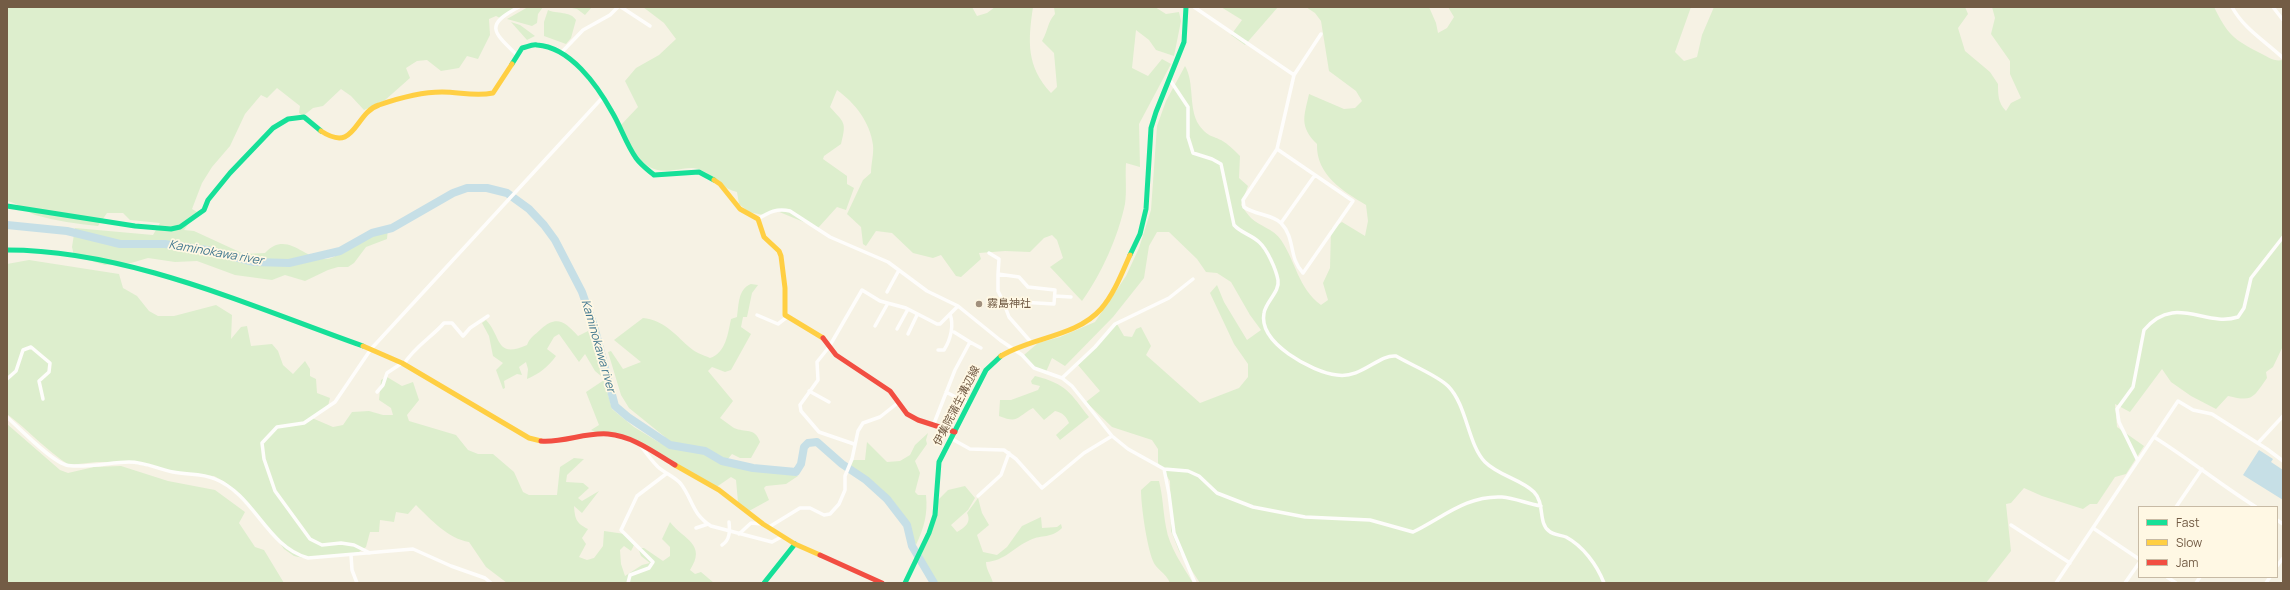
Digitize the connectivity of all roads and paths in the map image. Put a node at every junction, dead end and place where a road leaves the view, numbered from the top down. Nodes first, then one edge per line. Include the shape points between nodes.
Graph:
1 (519, 7) edge
2 (620, 7) edge
3 (1186, 7) edge
4 (1194, 7) edge
5 (2232, 7) edge
6 (2272, 7) edge
7 (2283, 20) edge
8 (650, 26) dead end
9 (1321, 34) dead end
10 (561, 53) junction
11 (517, 55) junction
12 (2283, 58) edge
13 (1294, 74) junction
14 (1170, 80) junction
15 (603, 96) junction
16 (1277, 149) junction
17 (1315, 175) junction
18 (7, 206) edge
19 (758, 219) junction
20 (1281, 223) junction
21 (2283, 237) edge
22 (7, 250) edge
23 (989, 254) dead end
24 (899, 270) junction
25 (998, 274) junction
26 (1193, 279) dead end
27 (887, 292) dead end
28 (1055, 296) junction
29 (1071, 297) dead end
30 (1003, 301) junction
31 (888, 303) junction
32 (958, 306) junction
33 (908, 309) junction
34 (950, 314) junction
35 (757, 315) dead end
36 (918, 315) junction
37 (488, 316) dead end
38 (787, 317) junction
39 (875, 326) dead end
40 (897, 329) dead end
41 (954, 332) dead end
42 (908, 334) dead end
43 (1030, 340) junction
44 (970, 342) junction
45 (829, 347) junction
46 (981, 348) dead end
47 (1013, 348) junction
48 (371, 349) junction
49 (938, 350) dead end
50 (403, 363) junction
51 (1062, 378) junction
52 (7, 379) edge
53 (809, 391) junction
54 (377, 392) dead end
55 (946, 392) junction
56 (43, 399) dead end
57 (829, 402) dead end
58 (899, 402) junction
59 (969, 404) junction
60 (2283, 416) edge
61 (7, 417) edge
62 (933, 426) junction
63 (955, 432) junction
64 (1112, 436) junction
65 (2154, 437) junction
66 (952, 439) junction
67 (2258, 443) junction
68 (640, 444) junction
69 (854, 444) junction
70 (1009, 453) junction
71 (2138, 461) junction
72 (2283, 461) edge
73 (1164, 468) junction
74 (2202, 469) junction
75 (666, 474) junction
76 (978, 496) dead end
77 (2249, 503) junction
78 (1541, 506) junction
79 (2177, 506) edge
80 (2247, 506) edge
81 (2254, 506) edge
82 (729, 522) dead end
83 (708, 524) junction
84 (763, 524) junction
85 (2011, 525) dead end
86 (768, 527) junction
87 (696, 528) dead end
88 (2093, 528) junction
89 (730, 532) junction
90 (739, 534) junction
91 (783, 536) junction
92 (794, 544) junction
93 (722, 545) dead end
94 (370, 553) junction
95 (351, 555) junction
96 (2138, 558) edge
97 (2070, 563) junction
98 (2138, 564) edge
99 (357, 583) edge
100 (491, 583) edge
101 (628, 583) edge
102 (764, 583) edge
103 (882, 583) edge
104 (905, 583) edge
105 (1195, 583) edge
106 (1604, 583) edge
107 (2056, 583) edge
108 (2125, 583) edge

1 - 11 street via 503,15 496,26 499,39
2 - 8 street
2 - 10 street via 583,30
3 - 14 street, 伊集院蒲生溝辺線 via 1185,43
4 - 13 street
5 - 12 street via 2250,31 2267,42
6 - 7 street
9 - 13 street
10 - 11 street via 538,43 522,48
10 - 15 street via 592,81
11 - 18 street via 493,93 470,97 434,92 382,104 367,112 355,130 341,138 331,136 304,117 288,119 273,128 230,173 208,200 204,210 180,227 172,229 135,226
13 - 16 street
14 - 43 street, 伊集院蒲生溝辺線 via 1151,128 1148,191 1143,226 1109,298 1098,312 1070,330
14 - 78 street via 1188,107 1188,137 1193,153 1221,164 1234,225 1260,242 1274,268 1278,279 1276,290 1263,318 1269,333 1277,343 1304,364 1338,376 1350,374 1390,356 1396,356 1445,384 1455,395 1485,462 1534,492
15 - 19 street via 634,156 645,168 658,175 699,172 720,184 740,209
15 - 48 street
16 - 17 street
16 - 20 street via 1243,200 1244,208
17 - 20 street
17 - 20 street via 1353,201 1303,273 1294,260 1292,239
19 - 24 street via 772,211 790,211 830,237 888,262
19 - 38 street via 764,237 779,250 781,256
21 - 71 street via 2251,278 2244,308 2238,318 2224,319 2175,312 2148,324 2144,330 2133,387 2117,409 2119,422
22 - 48 street via 37,250 162,274
23 - 25 street via 999,259
24 - 27 street
24 - 32 street via 927,290
25 - 28 street via 1019,277 1028,287 1055,290
25 - 30 street via 998,291
26 - 51 street via 1169,298 1115,324 1095,348
28 - 29 street
28 - 30 street via 1054,304
30 - 43 street via 1009,317
31 - 33 street
31 - 39 street
31 - 45 street via 862,290
32 - 34 street
32 - 47 street
33 - 36 street
33 - 40 street
34 - 36 street via 937,324
34 - 49 street via 953,324 947,345 944,350
35 - 38 street via 778,324
36 - 42 street
37 - 50 street via 463,336 452,323 444,323
38 - 45 street via 822,337
41 - 44 street
43 - 47 street, 伊集院蒲生溝辺線
44 - 46 street
44 - 55 street
45 - 53 street via 817,362 818,380
45 - 58 street via 846,363 890,391
47 - 51 street via 1034,368
47 - 59 street, 伊集院蒲生溝辺線 via 995,360 986,370
48 - 50 street
48 - 94 street via 335,402 304,423 277,427 262,443 275,491 310,539 322,545 354,545
50 - 54 street via 387,374
50 - 68 street via 529,438 556,441 608,434
51 - 64 street via 1072,386
52 - 56 street via 16,371 23,350 31,347 50,363 49,372 39,381
53 - 57 street
53 - 69 street via 800,405 805,416 819,432
55 - 59 street
55 - 62 street
58 - 62 street via 907,414
58 - 69 street via 880,416 862,423
59 - 63 street, 伊集院蒲生溝辺線
60 - 67 street
61 - 95 street via 65,465 140,462 174,472 209,476 226,484 252,509 285,548 296,555 308,558
62 - 63 street
63 - 66 street, 伊集院蒲生溝辺線
64 - 70 street via 1084,453 1042,488
64 - 73 street via 1128,449
65 - 67 street via 2178,401 2193,410 2212,414
65 - 71 street
65 - 74 street
66 - 70 street via 970,449 988,448
66 - 104 street, 伊集院蒲生溝辺線 via 936,476 935,513 931,527
67 - 72 street
68 - 75 street
68 - 84 street via 719,490
69 - 86 street via 852,459 845,476 845,490 830,514 824,515 817,509 800,508
70 - 76 street via 1001,475
71 - 88 street
73 - 78 street via 1188,471 1199,476 1217,493 1253,507 1305,517 1370,520 1407,532 1413,532 1460,506 1487,497 1503,497
73 - 105 street via 1174,533
74 - 77 street
74 - 79 street
75 - 83 street via 675,478 682,486 698,517
75 - 101 street via 637,496 621,530 653,562 649,568 630,575
77 - 80 street
77 - 81 street
78 - 106 street via 1544,526 1580,547
82 - 89 street
83 - 87 street
83 - 89 street
84 - 86 street
84 - 90 street via 751,523
85 - 97 street
86 - 91 street
88 - 96 street
88 - 97 street
89 - 90 street
89 - 93 street
90 - 91 street via 772,542
91 - 92 street
92 - 102 street
92 - 103 street
94 - 95 street
94 - 100 street via 413,549 485,578
95 - 99 street via 352,570
97 - 107 street
98 - 108 street

